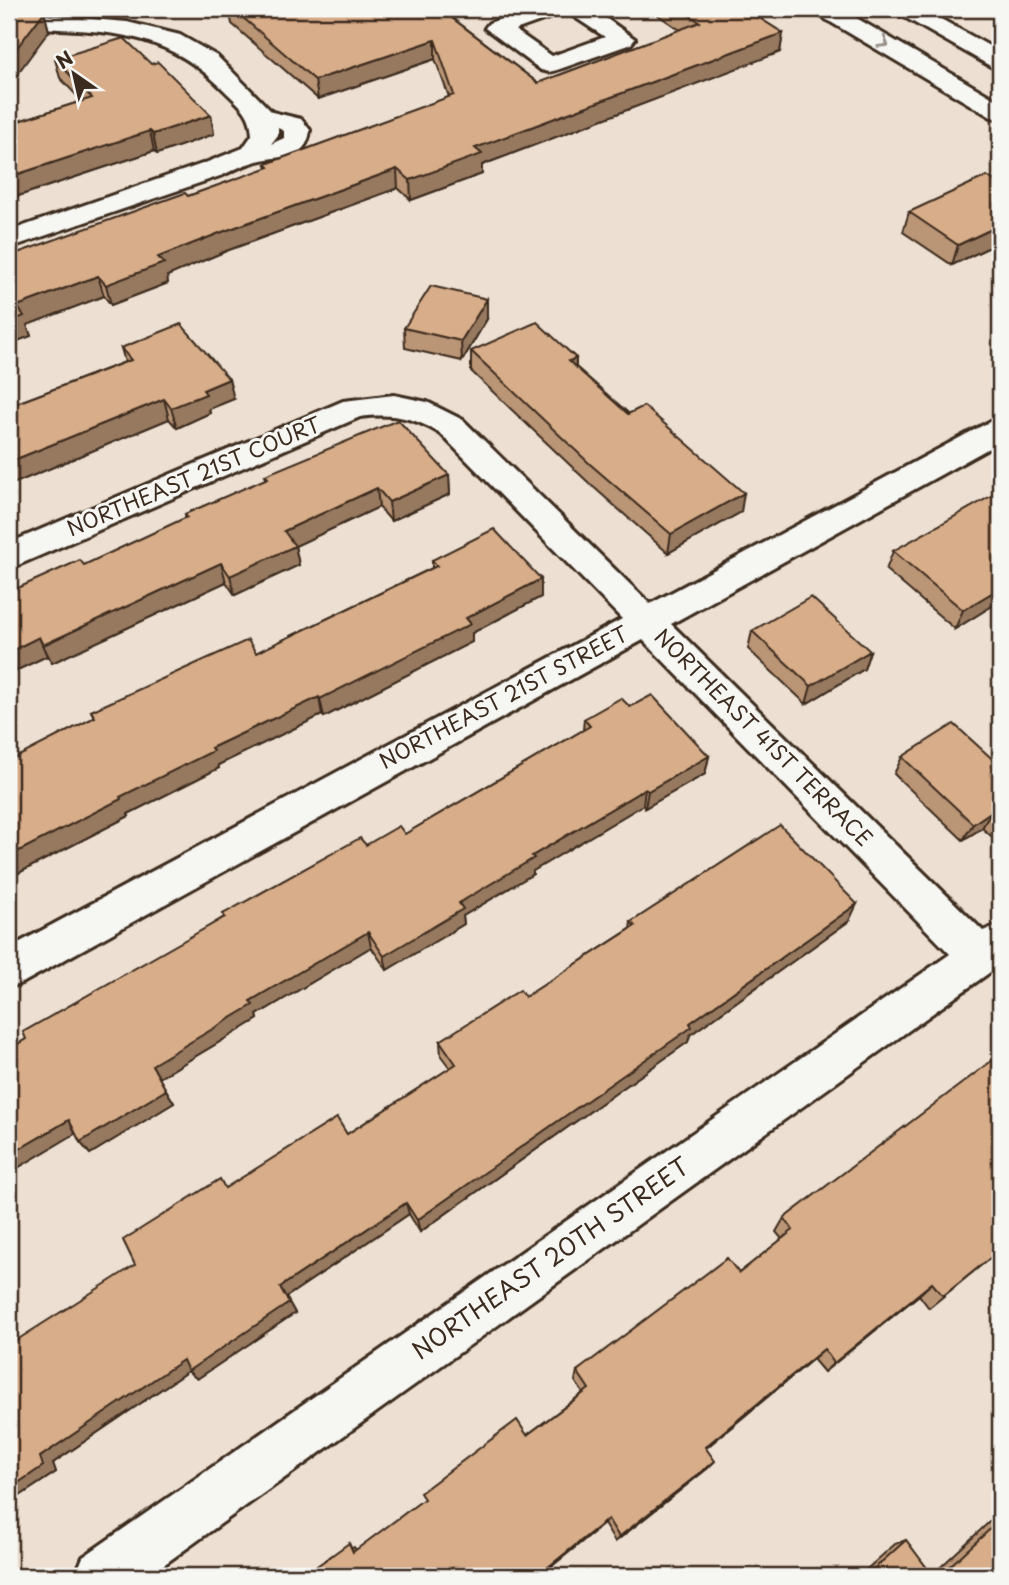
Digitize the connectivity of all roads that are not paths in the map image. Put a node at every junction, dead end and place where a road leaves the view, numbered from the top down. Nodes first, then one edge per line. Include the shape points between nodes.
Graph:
1 (552, 9) edge
2 (578, 9) edge
3 (825, 9) edge
4 (907, 9) edge
5 (9, 19) edge
6 (1000, 61) edge
7 (1000, 112) edge
8 (9, 240) edge
9 (380, 404) joint
10 (1000, 429) edge
11 (9, 557) edge
12 (648, 621) junction
13 (990, 949) edge
14 (9, 969) edge
15 (102, 1576) edge

1 - 2 street via 497,28 549,65 623,39
3 -> 7 street
4 - 6 street
5 - 8 street via 168,38 193,50 259,111 260,136
9 - 11 street, NORTHEAST 21ST COURT via 354,408
9 - 12 street, NORTHEAST 41ST TERRACE via 406,405 431,413 452,427
10 - 12 street, NORTHEAST 21ST STREET
12 - 13 street, NORTHEAST 41ST TERRACE
12 - 14 street, NORTHEAST 21ST STREET
13 - 15 street, NORTHEAST 20TH STREET

